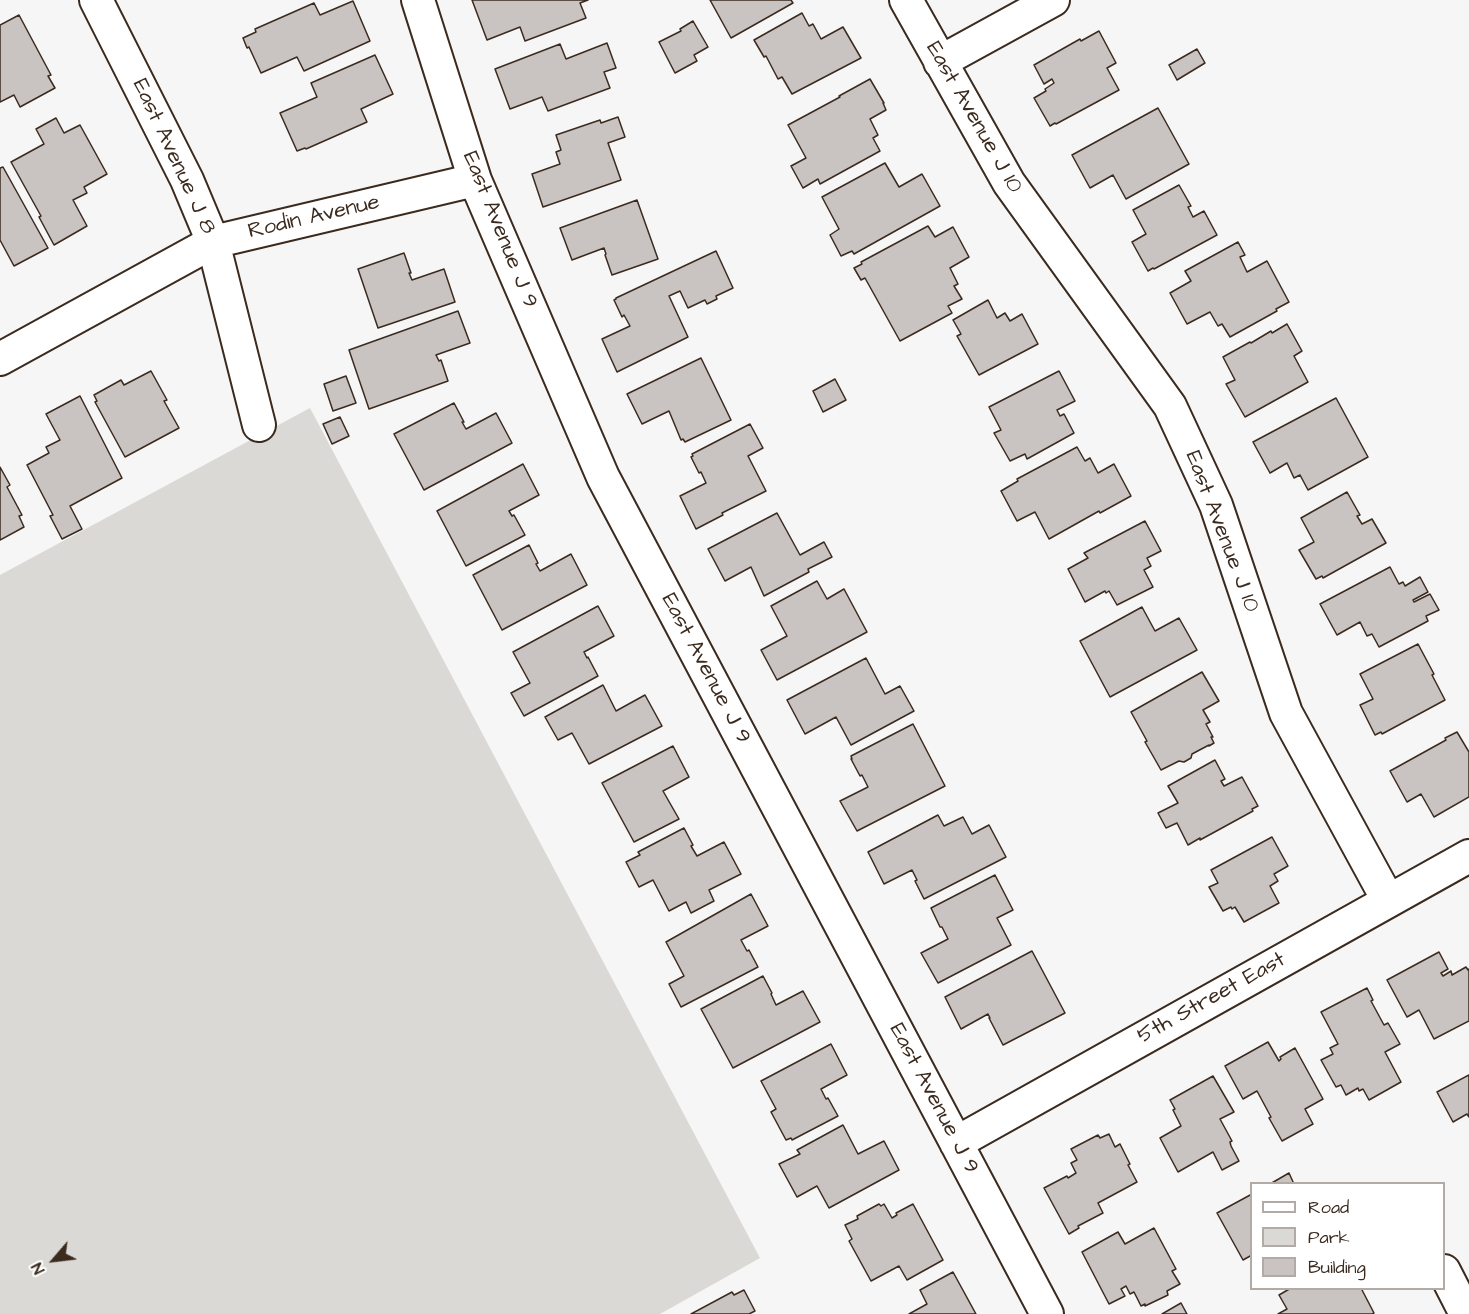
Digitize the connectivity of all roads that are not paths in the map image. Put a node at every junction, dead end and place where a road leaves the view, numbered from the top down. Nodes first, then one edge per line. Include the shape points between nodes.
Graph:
1 (96, 0) edge
2 (418, 0) edge
3 (906, 0) edge
4 (1053, 0) edge
5 (940, 62) junction
6 (475, 180) junction
7 (213, 242) junction
8 (0, 359) edge
9 (260, 425) dead end
10 (1469, 856) edge
11 (1388, 900) junction
12 (956, 1143) junction
13 (1445, 1275) edge
14 (1047, 1314) edge
15 (1466, 1314) edge

1 - 7 street, East Avenue J 8 via 187,180
2 - 6 street, East Avenue J 9
3 - 5 street, East Avenue J 10
4 - 5 street
5 - 11 street, East Avenue J 10 via 1009,183 1170,406 1216,505 1286,713
6 - 7 street, Rodin Avenue
6 - 12 street, East Avenue J 9 via 603,477
7 - 8 street, Rodin Avenue
7 - 9 street, East Avenue J 8
10 - 11 street, 5th Street East
11 - 12 street, 5th Street East
12 - 14 street, East Avenue J 9
13 - 15 street

